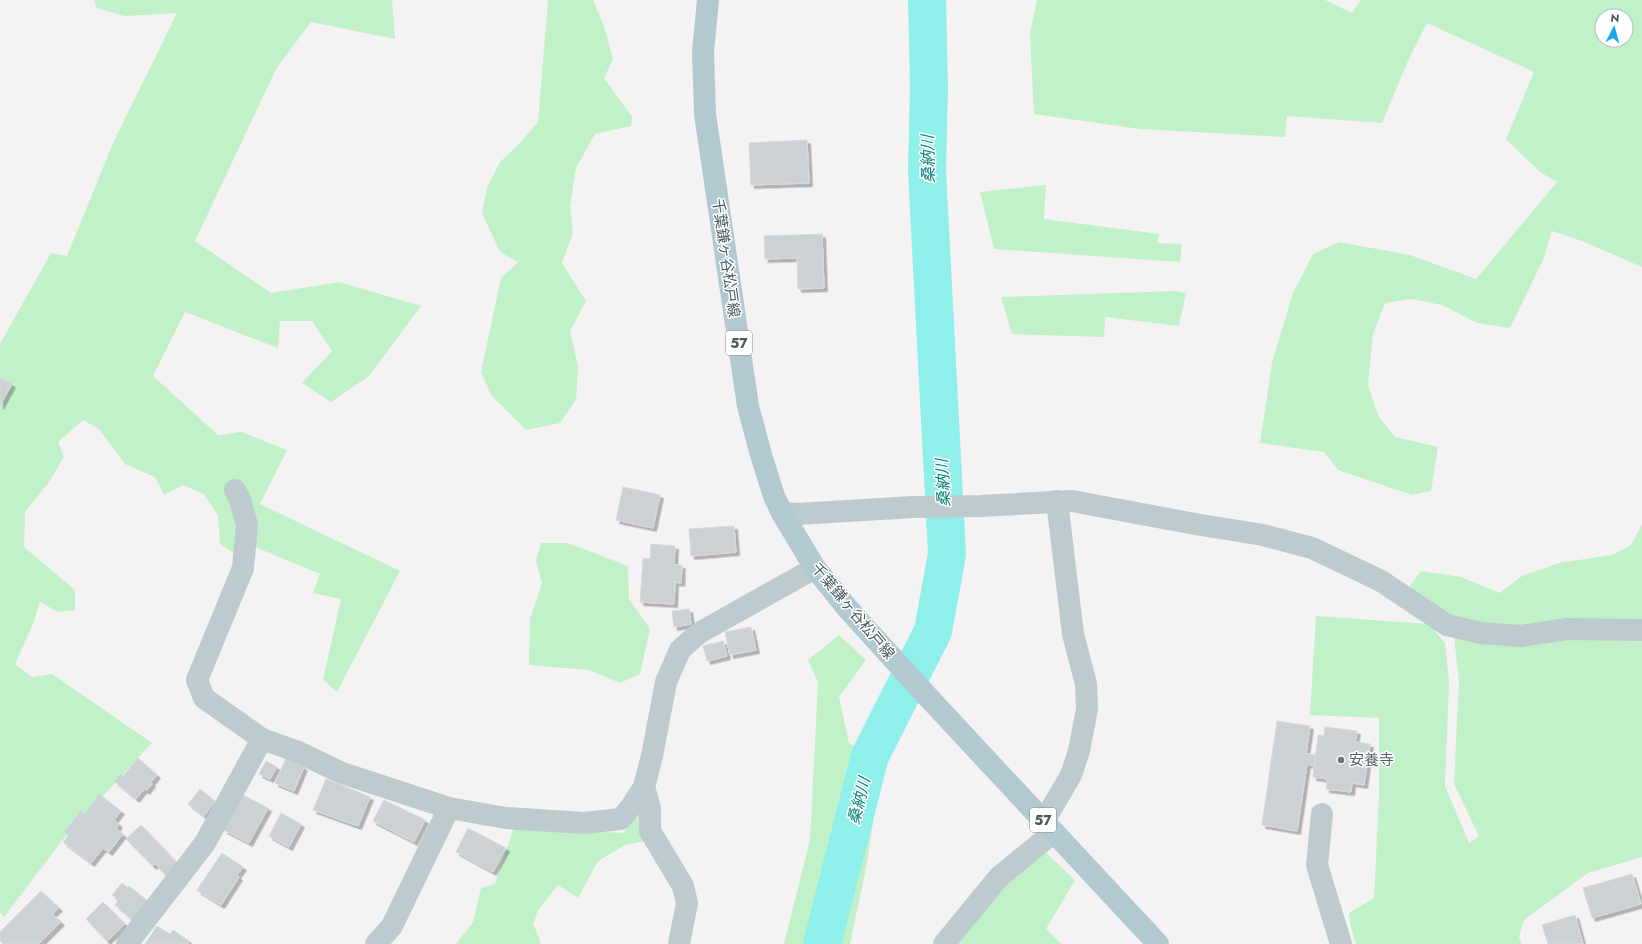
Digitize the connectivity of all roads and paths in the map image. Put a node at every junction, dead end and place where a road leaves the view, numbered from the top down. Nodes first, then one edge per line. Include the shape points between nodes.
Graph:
1 (708, 0) edge
2 (235, 490) dead end
3 (1057, 501) junction
4 (782, 513) junction
5 (815, 568) junction
6 (1642, 630) edge
7 (262, 739) junction
8 (644, 787) junction
9 (449, 808) junction
10 (1322, 814) dead end
11 (1049, 826) junction
12 (127, 944) edge
13 (376, 944) edge
14 (680, 944) edge
15 (944, 944) edge
16 (1158, 944) edge
17 (1341, 944) edge

1 - 4 main road, 千葉鎌ヶ谷松戸線 / 57 via 703,52 705,114 748,406 760,455
2 - 7 street via 247,525 243,568 196,680 204,698
3 - 4 street
3 - 6 street via 1072,501 1263,535 1312,548 1382,581 1447,625 1481,634 1520,636 1568,629
3 - 11 street via 1073,634 1086,684 1087,709 1079,751
4 - 5 main road, 千葉鎌ヶ谷松戸線 / 57
5 - 8 street via 699,634 680,650 666,682
5 - 11 main road, 千葉鎌ヶ谷松戸線 / 57 via 884,649
7 - 9 street via 296,751 342,774
7 - 12 street via 205,843
8 - 9 street via 621,819 584,823 506,818
8 - 14 street via 650,808 650,831 683,886 687,903
9 - 13 street via 392,926
10 - 17 street via 1317,865
11 - 15 street via 999,876
11 - 16 main road, 千葉鎌ヶ谷松戸線 / 57

